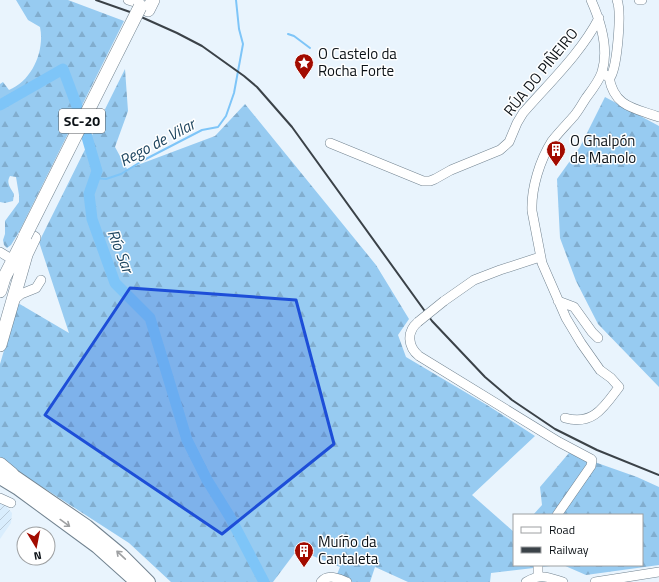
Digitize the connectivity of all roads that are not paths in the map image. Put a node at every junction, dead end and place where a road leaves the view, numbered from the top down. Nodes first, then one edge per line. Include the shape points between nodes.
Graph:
1 (591, 0) edge
2 (617, 0) edge
3 (638, 0) edge
4 (642, 0) edge
5 (142, 3) edge
6 (599, 18) junction
7 (606, 75) junction
8 (659, 117) edge
9 (330, 143) dead end
10 (30, 237) junction
11 (0, 252) edge
12 (26, 255) junction
13 (540, 257) junction
14 (13, 260) junction
15 (2, 280) edge
16 (41, 280) dead end
17 (0, 291) edge
18 (14, 300) junction
19 (558, 301) junction
20 (0, 316) edge
21 (598, 338) dead end
22 (0, 345) edge
23 (565, 418) dead end
24 (0, 466) edge
25 (6, 476) edge
26 (3, 488) edge
27 (0, 498) edge
28 (33, 500) junction
29 (11, 503) dead end
30 (558, 514) edge
31 (538, 566) edge
32 (659, 572) edge
33 (538, 576) junction
34 (322, 581) edge
35 (136, 582) edge
36 (149, 582) edge
37 (347, 582) edge
38 (526, 582) edge
39 (563, 582) edge
40 (595, 582) edge

1 - 6 street
2 - 7 street via 617,42 612,74
3 - 4 street
5 - 10 highway, SC-20, bridge
6 - 7 street
6 - 9 street, RÚA DO PIÑEIRO via 574,55 523,113 508,142 500,150 435,179 423,181
7 - 8 street via 619,100
7 - 13 street via 596,84 576,114 552,142 536,180 532,193 532,211
10 - 12 highway, SC-20
10 - 14 highway, SC-20
11 - 14 street
12 - 18 highway
12 - 20 highway, SC-20
13 - 19 street
13 - 30 street, bridge via 474,280 418,322 412,329 409,339 412,349 419,356 559,442 591,458 591,466
14 - 15 highway, SC-20
15 - 17 highway, SC-20
16 - 18 street via 36,288
18 - 22 highway
19 - 21 street via 574,307
19 - 23 street via 566,318 600,370 619,387 596,414 577,420
24 - 25 highway
25 - 28 main road
36 -> 25 main road via 101,537
26 - 28 main road
27 - 29 street
28 -> 35 main road via 97,547
31 - 33 street
32 - 40 street
33 - 38 street
33 - 39 street
34 - 37 street via 332,577

